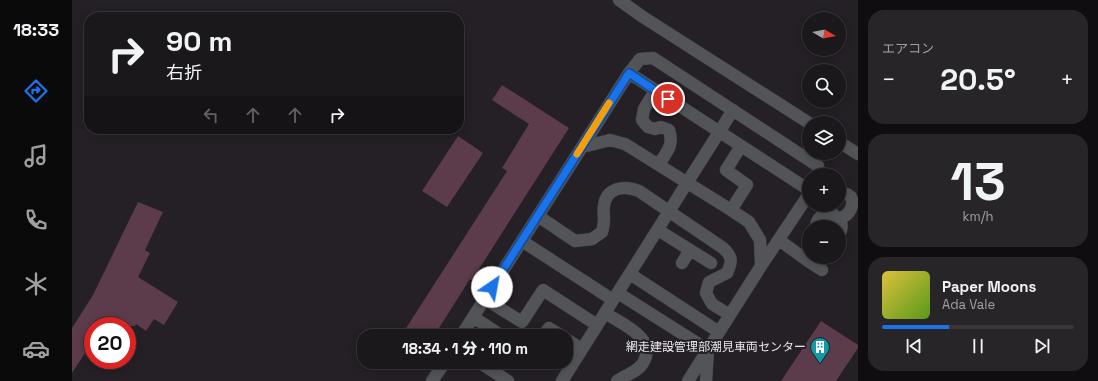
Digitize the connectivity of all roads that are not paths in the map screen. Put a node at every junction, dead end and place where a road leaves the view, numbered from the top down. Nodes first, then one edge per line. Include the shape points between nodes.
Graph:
1 (619, 0) edge
2 (629, 73) junction
3 (655, 91) junction
4 (733, 110) junction
5 (802, 119) edge
6 (719, 132) junction
7 (582, 146) junction
8 (741, 146) junction
9 (846, 146) edge
10 (858, 154) edge
11 (658, 164) junction
12 (818, 168) edge
13 (688, 183) junction
14 (802, 185) edge
15 (846, 194) edge
16 (802, 205) edge
17 (731, 210) junction
18 (669, 212) junction
19 (830, 212) edge
20 (835, 212) edge
21 (538, 216) junction
22 (817, 220) edge
23 (658, 230) junction
24 (779, 240) junction
25 (522, 241) junction
26 (690, 250) junction
27 (802, 255) edge
28 (682, 263) dead end
29 (711, 264) dead end
30 (815, 264) edge
31 (761, 266) junction
32 (822, 270) dead end
33 (630, 274) junction
34 (616, 296) junction
35 (485, 299) junction
36 (605, 313) junction
37 (730, 315) junction
38 (473, 317) junction
39 (598, 325) junction
40 (465, 329) edge
41 (491, 329) edge
42 (719, 332) junction
43 (573, 343) edge
44 (582, 349) junction
45 (708, 350) junction
46 (440, 369) edge
47 (490, 369) edge
48 (432, 381) edge
49 (508, 381) edge
50 (562, 381) edge
51 (617, 381) edge
52 (688, 381) edge
53 (706, 381) edge

1 - 5 lane
2 - 3 lane
2 - 4 lane via 640,59 653,58
2 - 7 lane
3 - 6 lane
3 - 11 lane via 644,109 642,120 648,127 669,130 672,138 669,150
4 - 6 lane
4 - 12 lane
6 - 8 lane
6 - 13 lane
7 - 11 lane via 610,140 625,144
7 - 21 lane
8 - 14 lane
8 - 17 lane via 726,170 747,185
9 - 10 lane
11 - 13 lane
13 - 17 lane
13 - 18 lane
15 - 20 lane via 854,201 854,209 847,217 839,217
16 - 24 lane
17 - 31 lane via 748,222 760,240
18 - 21 lane via 639,191 620,188 610,193 604,205 602,232 592,239 575,241
18 - 23 lane
18 - 37 lane via 730,254 731,264 727,273 709,282 706,293 712,304
19 - 22 lane
21 - 25 lane
23 - 26 lane
23 - 33 lane
24 - 27 lane
24 - 31 lane
25 - 34 lane
25 - 35 lane
26 - 28 lane
26 - 29 lane
30 - 32 lane
31 - 37 lane
33 - 34 lane
33 - 42 lane
34 - 36 lane
34 - 45 lane
35 - 38 lane
35 - 39 lane via 522,322 543,290
36 - 39 lane
36 - 51 lane via 635,331 644,340 646,353 642,364
37 - 42 lane
38 - 40 lane
38 - 41 lane
39 - 44 lane
42 - 45 lane
43 - 44 lane
44 - 50 lane
45 - 52 lane
45 - 53 lane
46 - 48 lane
47 - 49 lane

